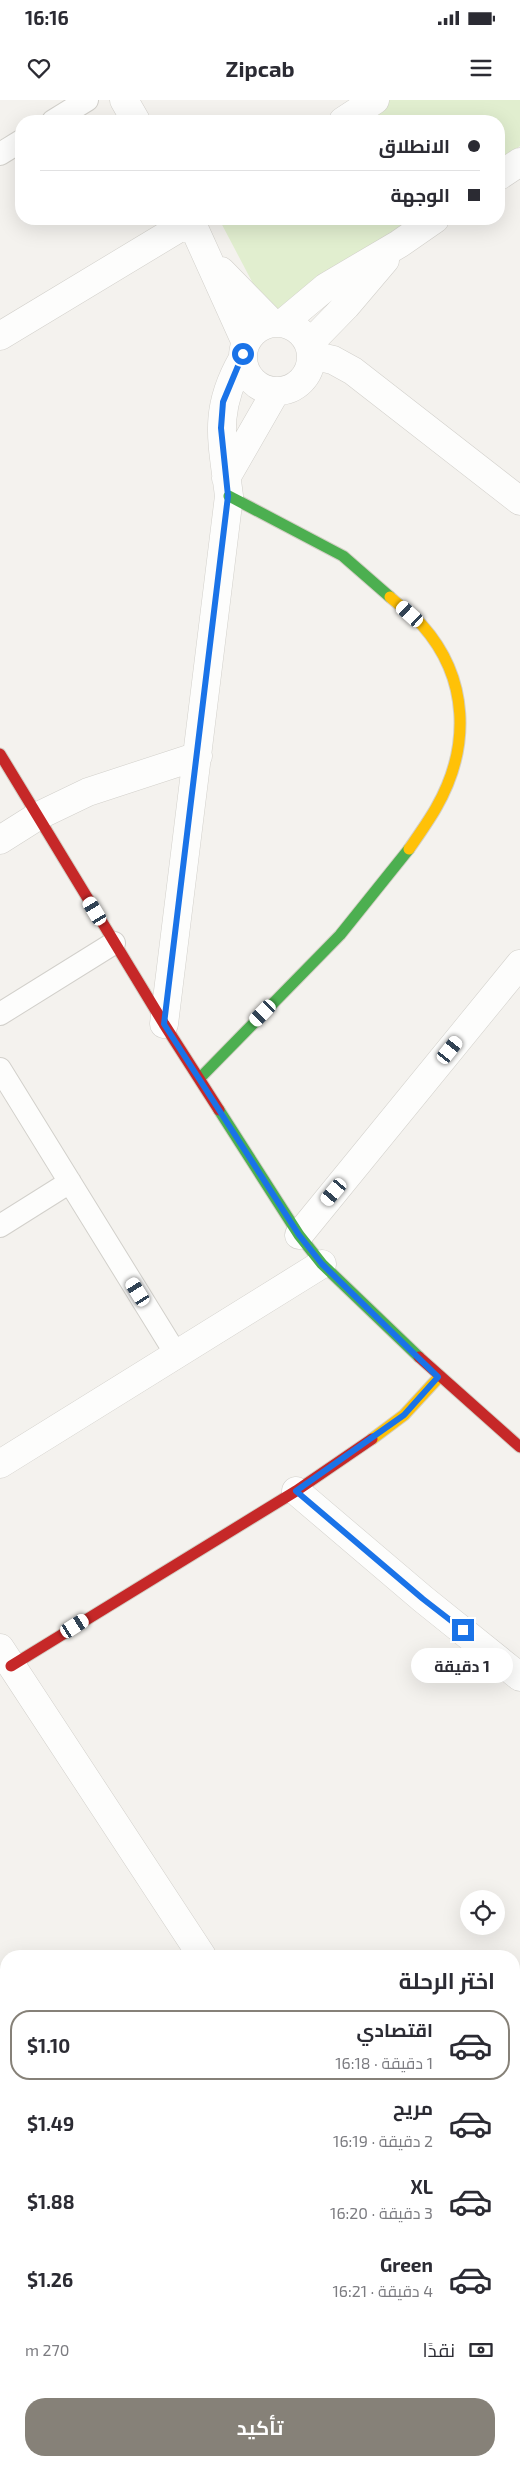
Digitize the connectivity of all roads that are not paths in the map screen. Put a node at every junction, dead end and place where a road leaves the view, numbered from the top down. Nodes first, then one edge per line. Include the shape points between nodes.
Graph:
1 (87, 100) edge
2 (124, 100) edge
3 (375, 100) edge
4 (63, 115) edge
5 (133, 115) edge
6 (352, 115) edge
7 (15, 145) edge
8 (0, 154) edge
9 (520, 162) edge
10 (505, 172) edge
11 (182, 225) edge
12 (195, 225) edge
13 (426, 225) edge
14 (399, 244) junction
15 (210, 260) junction
16 (278, 323) junction
17 (0, 336) edge
18 (310, 349) junction
19 (244, 351) junction
20 (276, 391) junction
21 (227, 487) junction
22 (520, 500) edge
23 (0, 754) edge
24 (198, 756) junction
25 (38, 816) junction
26 (0, 840) edge
27 (114, 943) junction
28 (520, 964) edge
29 (0, 1014) edge
30 (164, 1024) junction
31 (0, 1069) edge
32 (200, 1078) junction
33 (70, 1182) junction
34 (0, 1226) edge
35 (299, 1235) junction
36 (322, 1264) junction
37 (176, 1354) junction
38 (438, 1377) junction
39 (520, 1447) edge
40 (0, 1464) edge
41 (296, 1491) junction
42 (6, 1657) edge
43 (520, 1676) edge
44 (198, 1950) edge

1 - 4 lane
2 - 5 street
3 - 6 street
7 - 8 lane
9 - 10 street
11 - 17 street
12 - 15 street
13 - 14 street
14 - 16 street via 326,287
14 - 18 street
15 - 16 street
15 - 19 street
16 - 18 street via 298,331
16 - 19 street via 261,327
18 - 20 street via 310,366 298,384
18 - 22 street via 353,371
19 - 20 street via 248,375 265,390
19 - 21 street via 223,402 221,428
20 - 21 street
21 - 24 street
21 - 32 street via 343,556 420,624 441,650 454,677 461,734 454,768 437,807 408,851 340,935
23 - 25 street
24 - 25 street via 88,792
24 - 30 street
25 - 26 street
25 - 27 street
27 - 29 lane
27 - 30 street
28 - 35 street
30 - 32 street
31 - 33 lane
32 - 35 street
33 - 34 lane
33 - 37 lane
35 - 36 street
36 - 37 street
36 - 38 street
37 - 40 street
38 - 39 street
38 - 41 street via 404,1415
41 - 42 street via 171,1566
41 - 43 street
42 - 44 street

